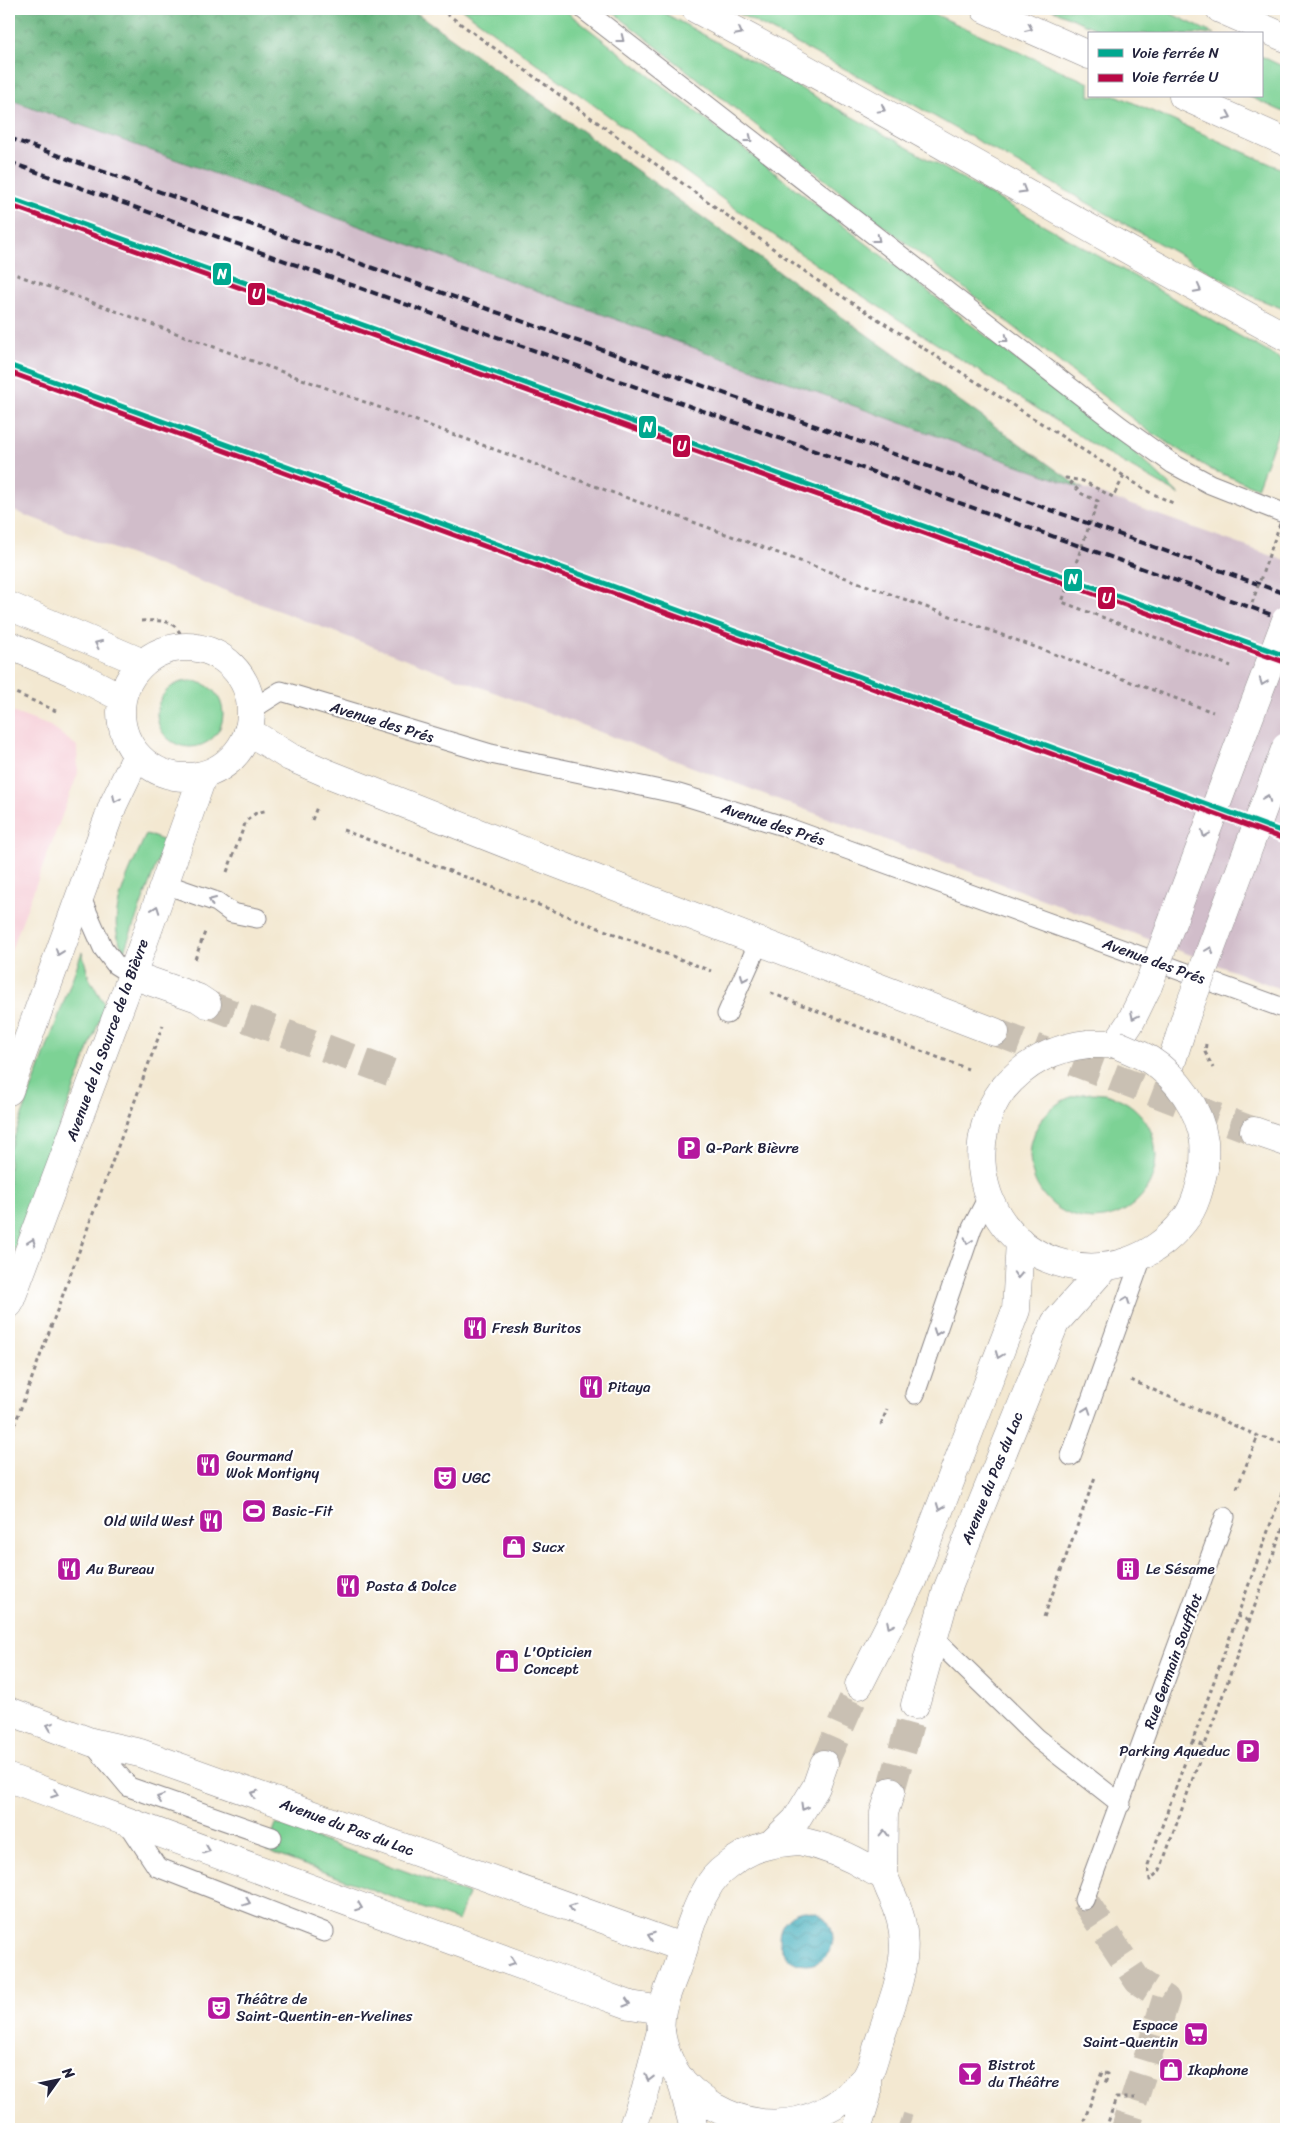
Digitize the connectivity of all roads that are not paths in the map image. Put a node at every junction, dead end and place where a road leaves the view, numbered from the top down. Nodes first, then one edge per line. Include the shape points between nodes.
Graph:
1 (583, 9) edge
2 (696, 9) edge
3 (985, 9) edge
4 (1220, 9) edge
5 (1286, 38) edge
6 (1088, 54) edge
7 (1187, 98) edge
8 (1286, 142) edge
9 (1286, 337) edge
10 (1286, 514) edge
11 (9, 606) edge
12 (1286, 620) edge
13 (9, 645) edge
14 (143, 663) junction
15 (122, 698) junction
16 (249, 720) junction
17 (1286, 747) edge
18 (137, 755) junction
19 (203, 775) junction
20 (165, 884) junction
21 (80, 896) junction
22 (257, 918) dead end
23 (759, 942) junction
24 (132, 975) junction
25 (207, 1004) tunnel mouth
26 (1286, 1009) edge
27 (727, 1014) dead end
28 (995, 1032) tunnel mouth
29 (1116, 1044) junction
30 (1168, 1073) junction
31 (9, 1091) edge
32 (1254, 1131) tunnel mouth
33 (1286, 1142) edge
34 (988, 1198) junction
35 (1020, 1241) junction
36 (1142, 1257) junction
37 (1104, 1268) junction
38 (9, 1304) edge
39 (915, 1394) dead end
40 (1071, 1456) dead end
41 (1225, 1517) road end
42 (934, 1638) junction
43 (859, 1685) tunnel mouth
44 (915, 1705) tunnel mouth
45 (9, 1710) edge
46 (91, 1742) junction
47 (824, 1764) tunnel mouth
48 (9, 1778) edge
49 (891, 1791) tunnel mouth
50 (1120, 1804) junction
51 (126, 1819) junction
52 (272, 1837) dead end
53 (772, 1843) junction
54 (883, 1876) junction
55 (1084, 1900) dead end
56 (324, 1932) dead end
57 (684, 1948) junction
58 (661, 2020) junction
59 (867, 2078) junction
60 (681, 2079) junction
61 (632, 2129) edge
62 (694, 2129) edge
63 (857, 2129) edge

1 -> 10 lane via 1120,426 1173,464 1203,480
2 -> 9 main road via 846,89
3 -> 6 main road
4 - 5 main road
7 -> 8 main road
14 -> 11 main road
12 -> 29 main road, bridge via 1148,986
13 - 15 main road
14 - 15 main road, Avenue des Prés via 130,679
14 - 16 main road, Avenue des Prés via 160,652 181,647 183,638 221,658 236,671 247,690
15 - 18 main road, Avenue des Prés via 121,718 126,738
16 - 19 main road, Avenue des Prés via 242,746 218,769
16 - 23 main road via 290,757 329,774
16 - 26 lane, Avenue des Prés via 281,691 491,754 679,794 783,826
30 -> 17 main road, bridge via 1195,988
18 - 19 main road, Avenue des Prés via 151,767 167,774
18 -> 21 main road via 113,805
19 - 20 main road, Avenue de la Source de la Bièvre
22 -> 20 lane via 232,913 216,902
24 -> 20 main road, Avenue de la Source de la Bièvre
21 - 24 lane via 103,948 116,965
21 -> 31 main road
23 -> 27 lane
23 - 28 main road
24 - 25 main road
38 -> 24 main road, Avenue de la Source de la Bièvre
29 - 30 main road, bridge via 1149,1059
29 - 34 main road, bridge via 1068,1046 1031,1062 1016,1075 987,1118 980,1151
30 - 36 main road, bridge via 1185,1093 1197,1116 1204,1141 1204,1168 1198,1194 1185,1220 1166,1241
32 - 33 main road
34 - 35 main road via 1001,1221
34 -> 39 lane via 972,1228
35 - 37 main road via 1045,1257 1073,1267
35 -> 43 main road via 1016,1310 912,1581
36 - 37 main road
40 -> 36 lane
37 - 42 main road, Avenue du Pas du Lac via 1055,1323 947,1590
41 - 50 lane, Rue Germain Soufflot
42 - 44 main road, Avenue du Pas du Lac
42 - 50 lane via 1037,1738
46 -> 45 main road, Avenue du Pas du Lac
52 -> 46 lane via 129,1787
57 -> 46 main road, Avenue du Pas du Lac via 140,1753
47 -> 53 main road via 816,1787 796,1820
48 -> 51 main road
54 -> 49 main road via 884,1813
50 - 55 lane, Rue Germain Soufflot
51 -> 56 lane via 157,1867
51 -> 58 main road via 630,2005
53 - 54 main road via 799,1841 818,1844 854,1858
53 - 57 main road via 751,1849 724,1868 708,1888
54 - 59 main road via 901,1922 903,1968
57 - 58 main road
58 - 60 main road via 668,2058
58 -> 61 main road via 645,2092
59 - 60 main road via 836,2107 792,2127 774,2128 748,2125 726,2117
59 - 63 main road via 867,2096
60 - 62 main road

